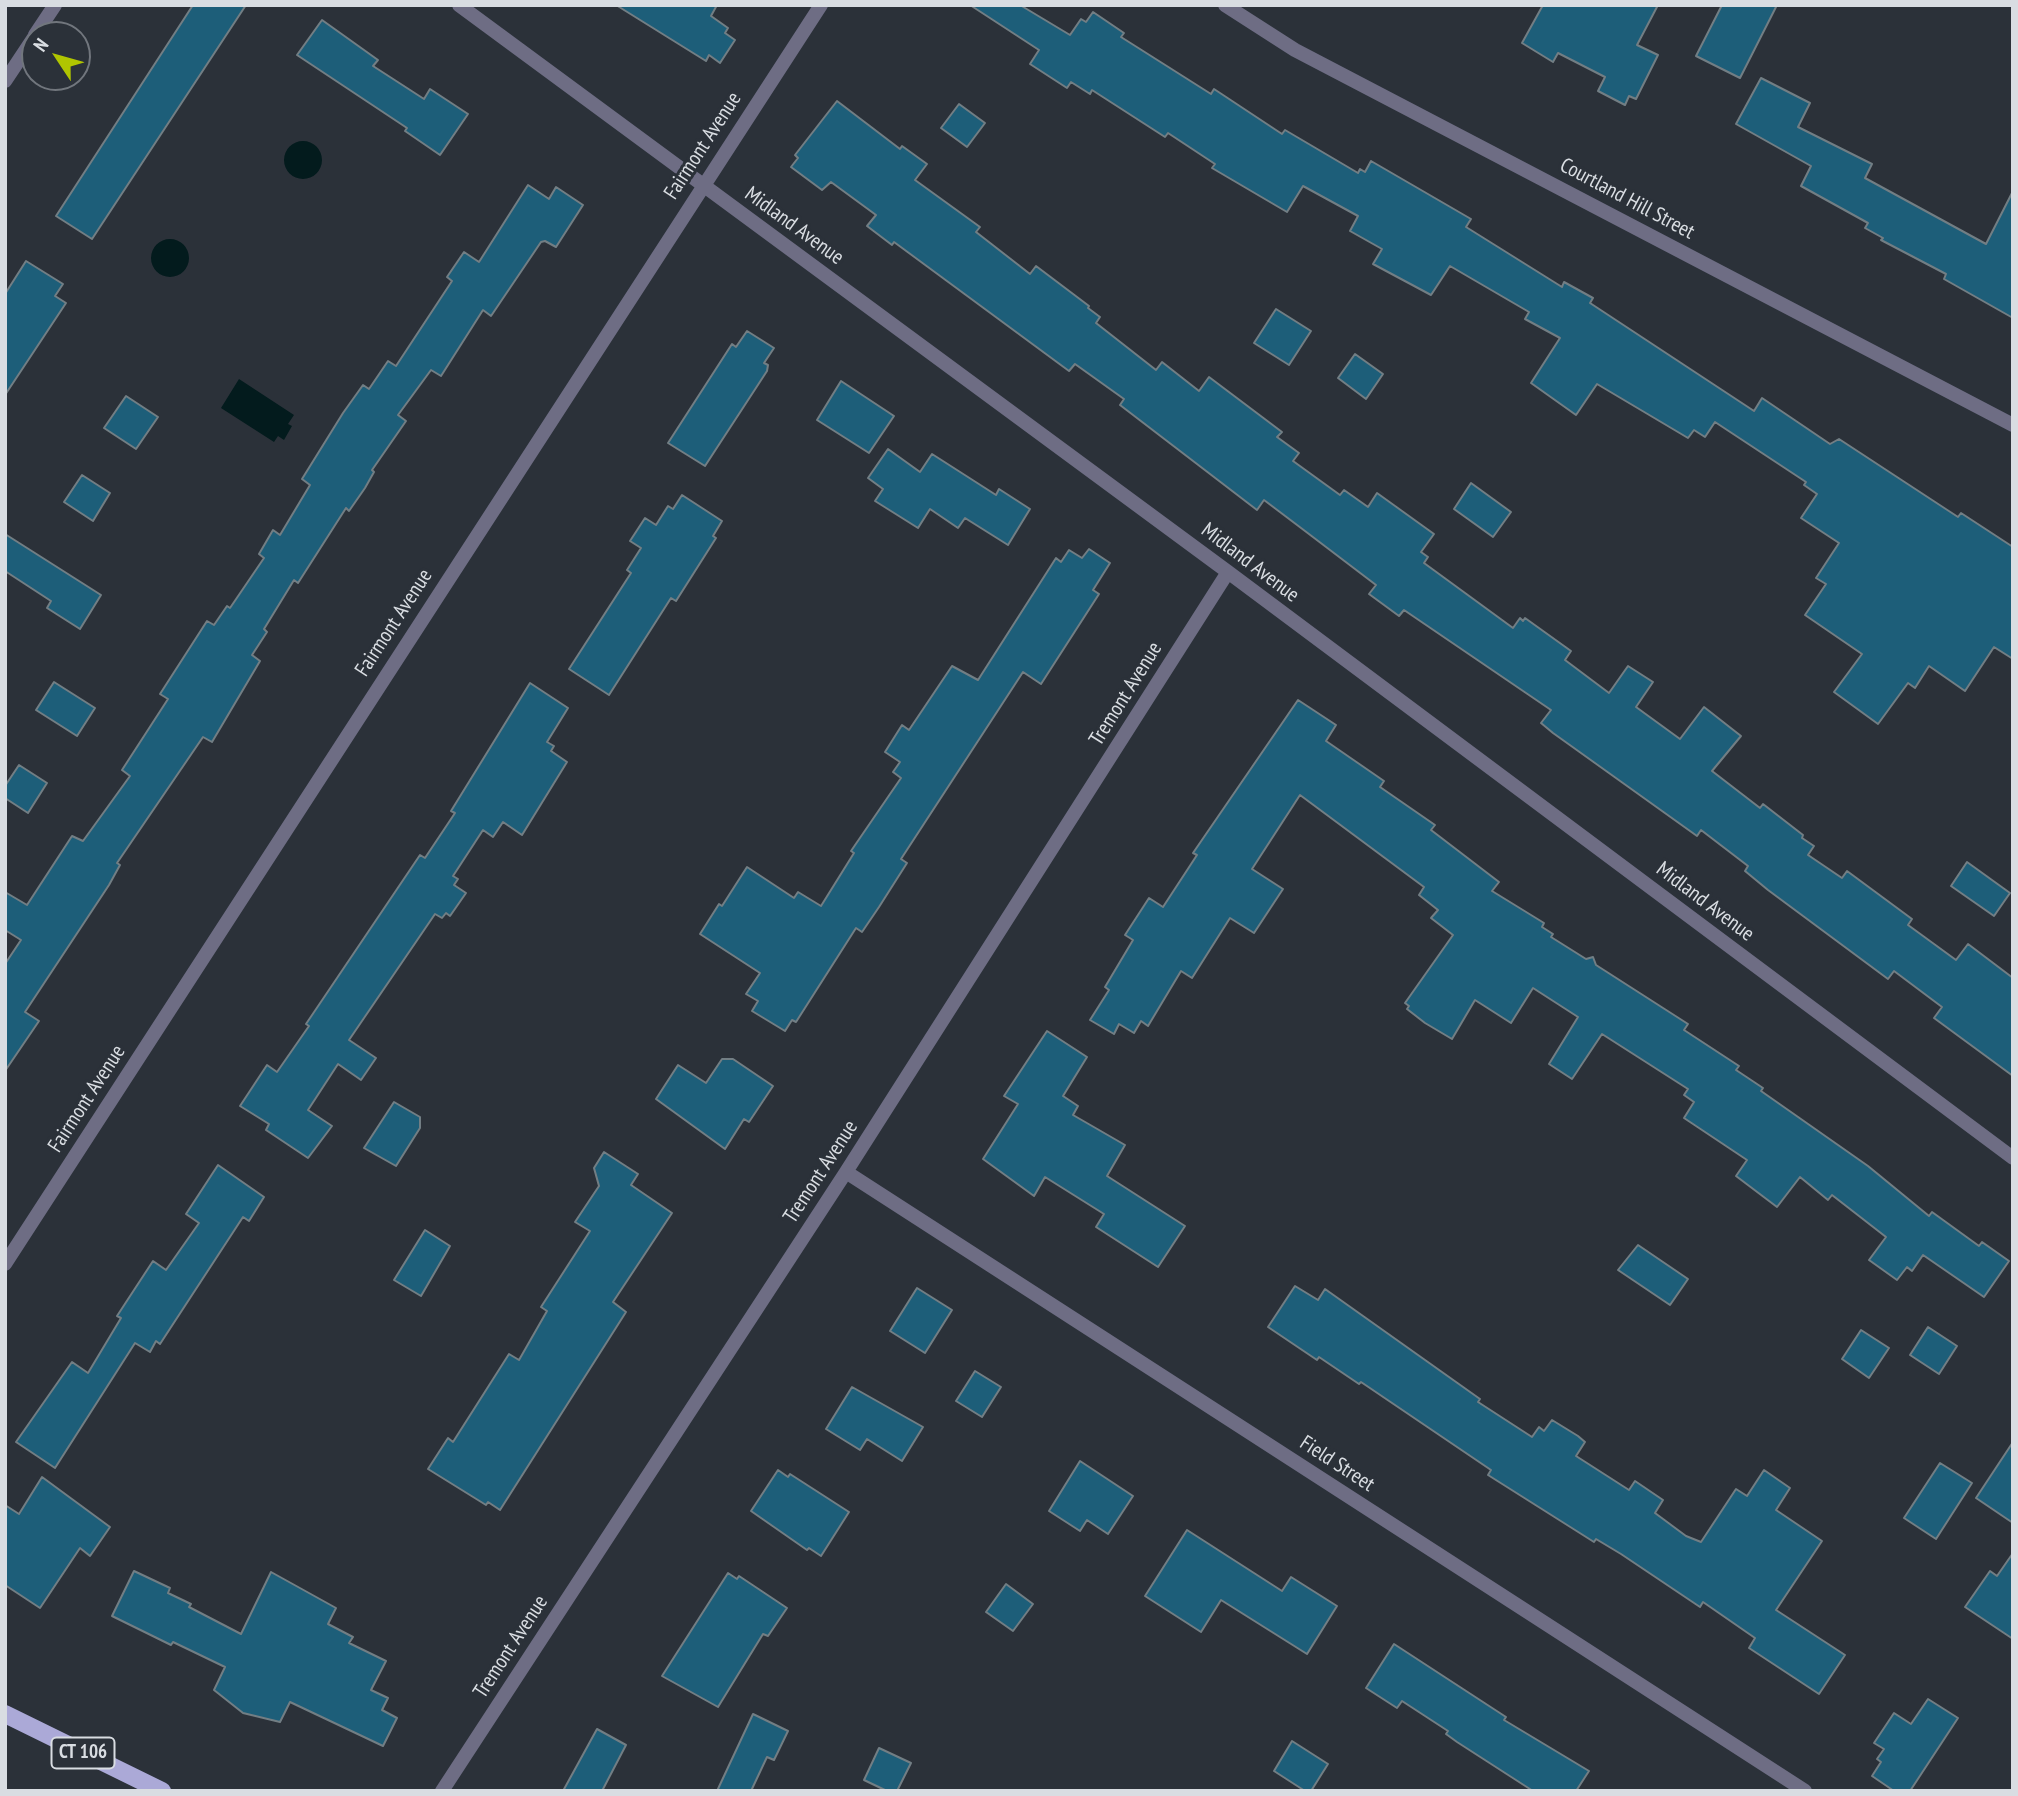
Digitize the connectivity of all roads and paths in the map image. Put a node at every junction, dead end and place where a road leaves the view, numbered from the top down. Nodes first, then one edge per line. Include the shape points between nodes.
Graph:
1 (55, 5) edge
2 (459, 5) edge
3 (821, 5) edge
4 (1225, 5) edge
5 (44, 21) edge
6 (21, 56) edge
7 (5, 81) edge
8 (702, 184) junction
9 (2013, 425) edge
10 (1228, 572) junction
11 (2013, 1158) edge
12 (846, 1172) junction
13 (5, 1264) edge
14 (5, 1714) edge
15 (162, 1791) edge
16 (442, 1791) edge
17 (1805, 1791) edge

1 - 5 street
2 - 8 street, Midland Avenue
3 - 8 street, Fairmont Avenue
4 - 9 street, Courtland Hill Street via 1295,50
6 - 7 street
8 - 10 street, Midland Avenue
8 - 13 street, Fairmont Avenue
10 - 11 street, Midland Avenue
10 - 12 street, Tremont Avenue
12 - 16 street, Tremont Avenue
12 - 17 street, Field Street
14 - 15 main road, CT 106

